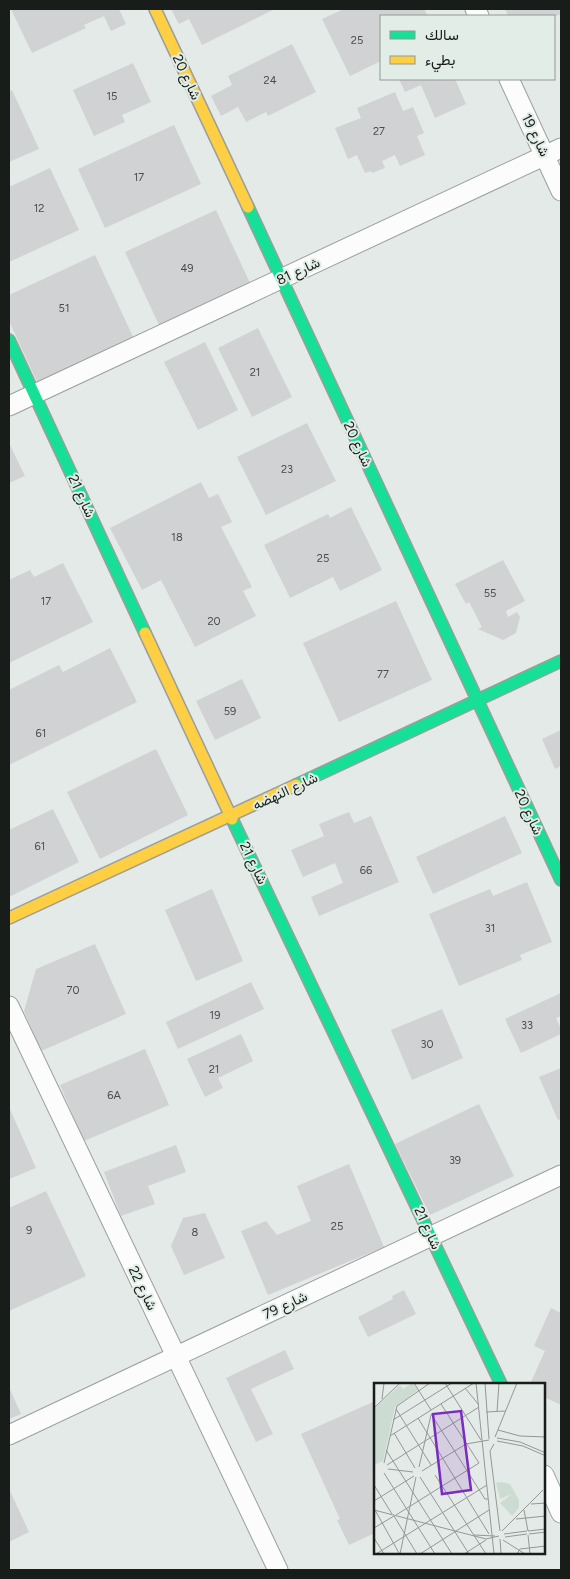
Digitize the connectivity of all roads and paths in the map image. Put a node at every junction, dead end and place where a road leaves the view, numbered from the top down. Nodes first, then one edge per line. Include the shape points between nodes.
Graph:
1 (155, 9) edge
2 (510, 80) edge
3 (554, 152) edge
4 (561, 191) edge
5 (282, 278) junction
6 (9, 340) edge
7 (34, 394) junction
8 (9, 406) edge
9 (561, 661) edge
10 (476, 701) junction
11 (231, 816) junction
12 (561, 880) edge
13 (9, 918) edge
14 (9, 1006) edge
15 (561, 1175) edge
16 (432, 1236) junction
17 (176, 1356) junction
18 (501, 1383) edge
19 (9, 1435) edge
20 (545, 1477) edge
21 (561, 1513) edge
22 (278, 1570) edge

1 - 5 street, شارع 20
2 - 3 street, شارع 19
3 - 4 street, شارع 19
3 - 5 street, شارع 81
5 - 7 street, شارع 81
5 - 10 street, شارع 20
6 - 7 street, شارع 21
7 - 8 street
7 - 11 street, شارع 21
9 - 10 street, شارع النهضه
10 - 11 street, شارع النهضه
10 - 12 street, شارع 20
11 - 13 street, شارع النهضه
11 - 16 street, شارع 21
14 - 17 street, شارع 22
15 - 16 street, شارع 79
16 - 17 street, شارع 79
16 - 18 street, شارع 21
17 - 19 street, شارع 79
17 - 22 street, شارع 22
20 - 21 street

